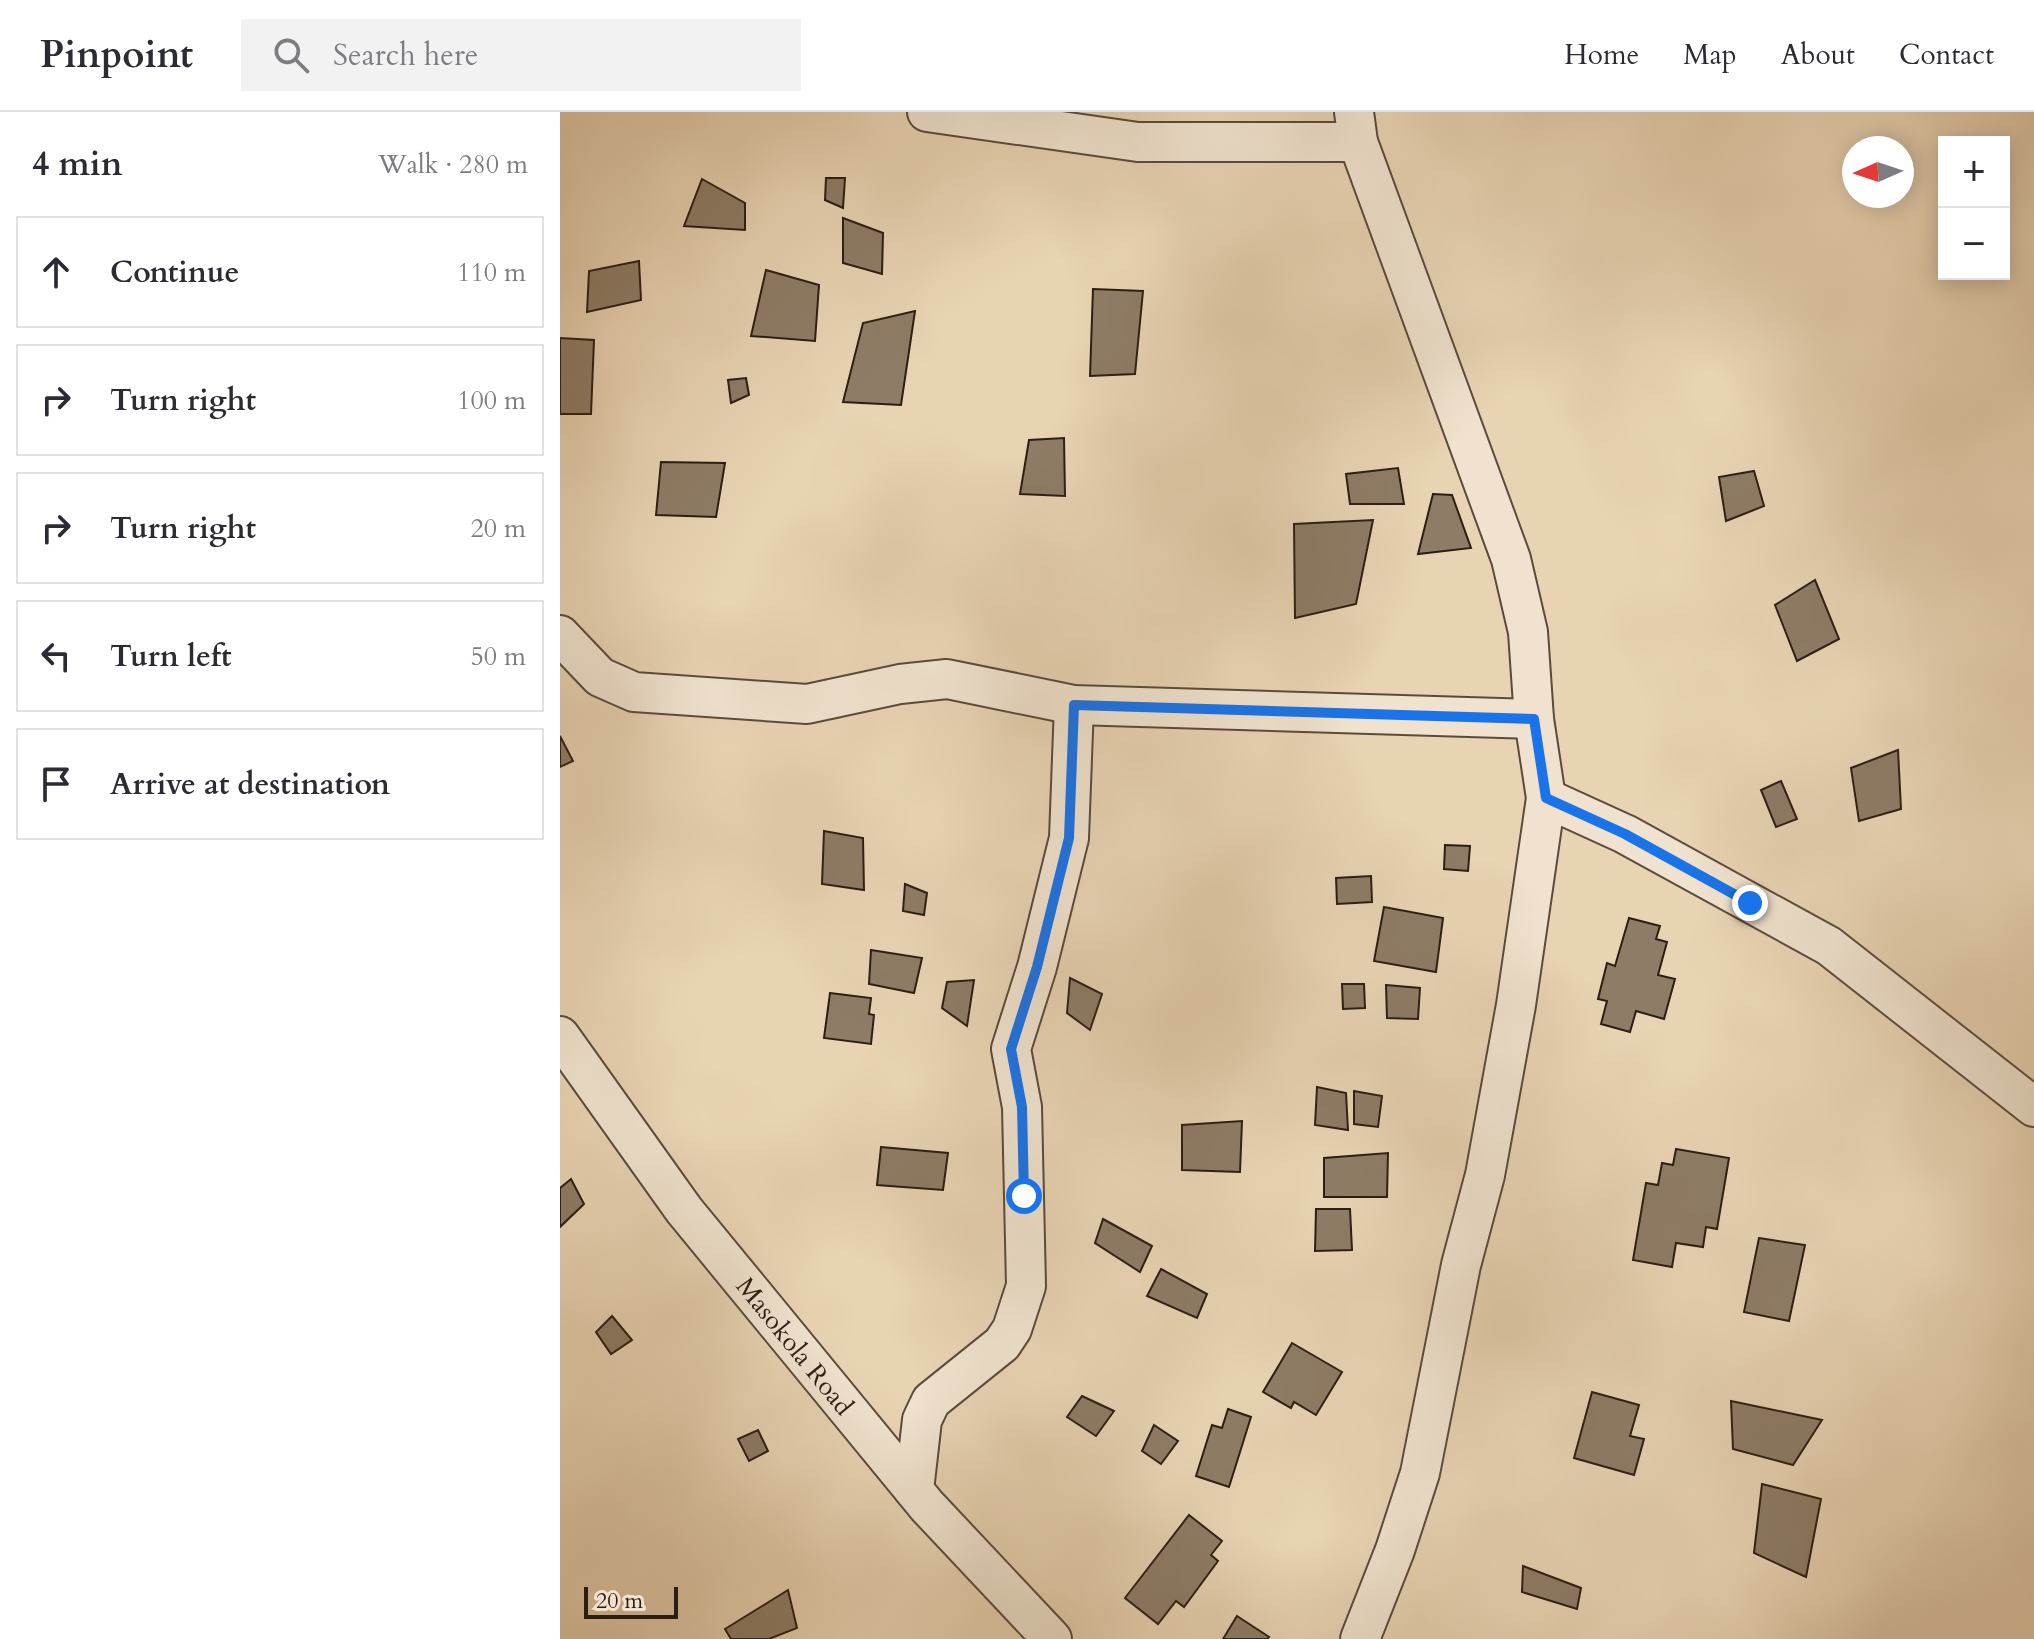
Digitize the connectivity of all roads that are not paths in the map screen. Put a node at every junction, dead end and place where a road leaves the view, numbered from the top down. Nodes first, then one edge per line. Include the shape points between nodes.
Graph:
1 (927, 112) edge
2 (1356, 127) edge
3 (560, 635) edge
4 (1074, 705) junction
5 (1534, 719) junction
6 (1546, 798) junction
7 (560, 1036) edge
8 (2034, 1107) edge
9 (914, 1490) junction
10 (1052, 1639) edge
11 (1360, 1639) edge

1 - 2 street via 1138,142
2 - 5 street via 1511,559 1528,632
3 - 4 street via 600,677 634,692 807,704 947,679
4 - 5 street
4 - 9 street via 1069,838 1011,1049 1022,1107 1026,1286 1002,1344 931,1401 922,1420
5 - 6 street
6 - 8 street via 1647,846 1829,946
6 - 11 street via 1485,1175 1461,1265 1420,1473
7 - 9 street, Masokola Road via 684,1210
9 - 10 street, Masokola Road

